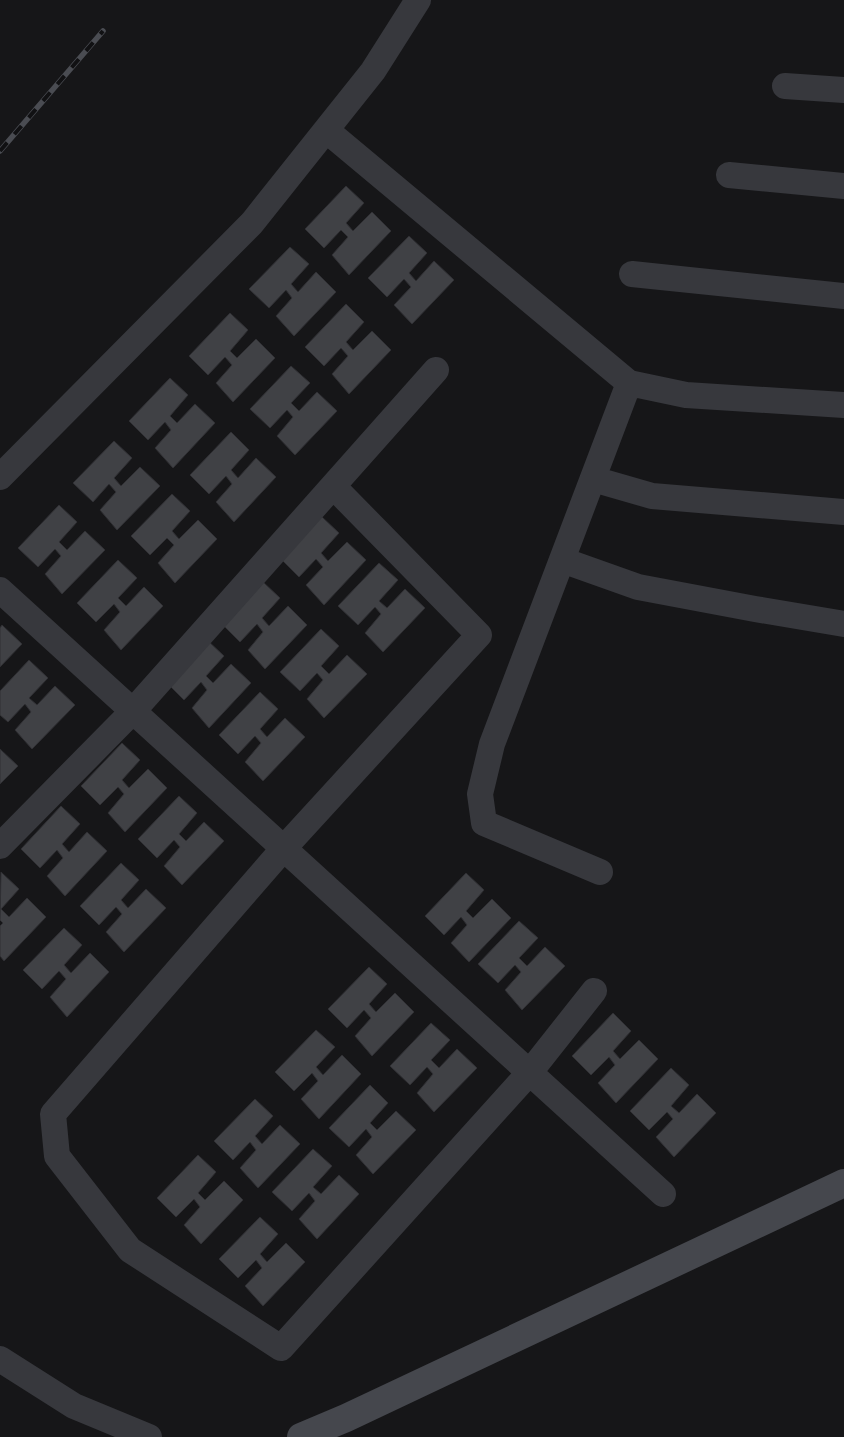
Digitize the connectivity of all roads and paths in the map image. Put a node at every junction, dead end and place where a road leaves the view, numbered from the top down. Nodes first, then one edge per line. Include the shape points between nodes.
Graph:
1 (418, 0) edge
2 (785, 86) dead end
3 (844, 90) edge
4 (326, 130) junction
5 (729, 175) dead end
6 (844, 186) edge
7 (632, 274) dead end
8 (844, 296) edge
9 (436, 370) dead end
10 (629, 383) junction
11 (844, 405) edge
12 (0, 477) edge
13 (593, 479) junction
14 (334, 486) junction
15 (844, 512) edge
16 (562, 560) junction
17 (0, 590) edge
18 (844, 624) edge
19 (133, 711) junction
20 (0, 846) edge
21 (284, 848) junction
22 (600, 872) dead end
23 (594, 992) dead end
24 (530, 1072) junction
25 (844, 1183) edge
26 (663, 1194) dead end
27 (0, 1359) edge
28 (149, 1437) edge
29 (301, 1437) edge

1 - 4 street via 373,71
2 - 3 street
4 - 10 street
4 - 12 street via 252,223
5 - 6 street
7 - 8 street
9 - 14 street
10 - 11 street via 686,396
10 - 13 street
13 - 15 street via 652,496
13 - 16 street
14 - 19 street
14 - 21 street via 479,635
16 - 18 street via 638,587
16 - 22 street via 492,744 480,794 484,823
17 - 19 street
19 - 20 street
19 - 21 street
21 - 24 street
21 - 24 street via 53,1114 57,1156 130,1250 281,1348
23 - 24 street
24 - 26 street
25 - 29 main road
27 - 28 street via 74,1406

